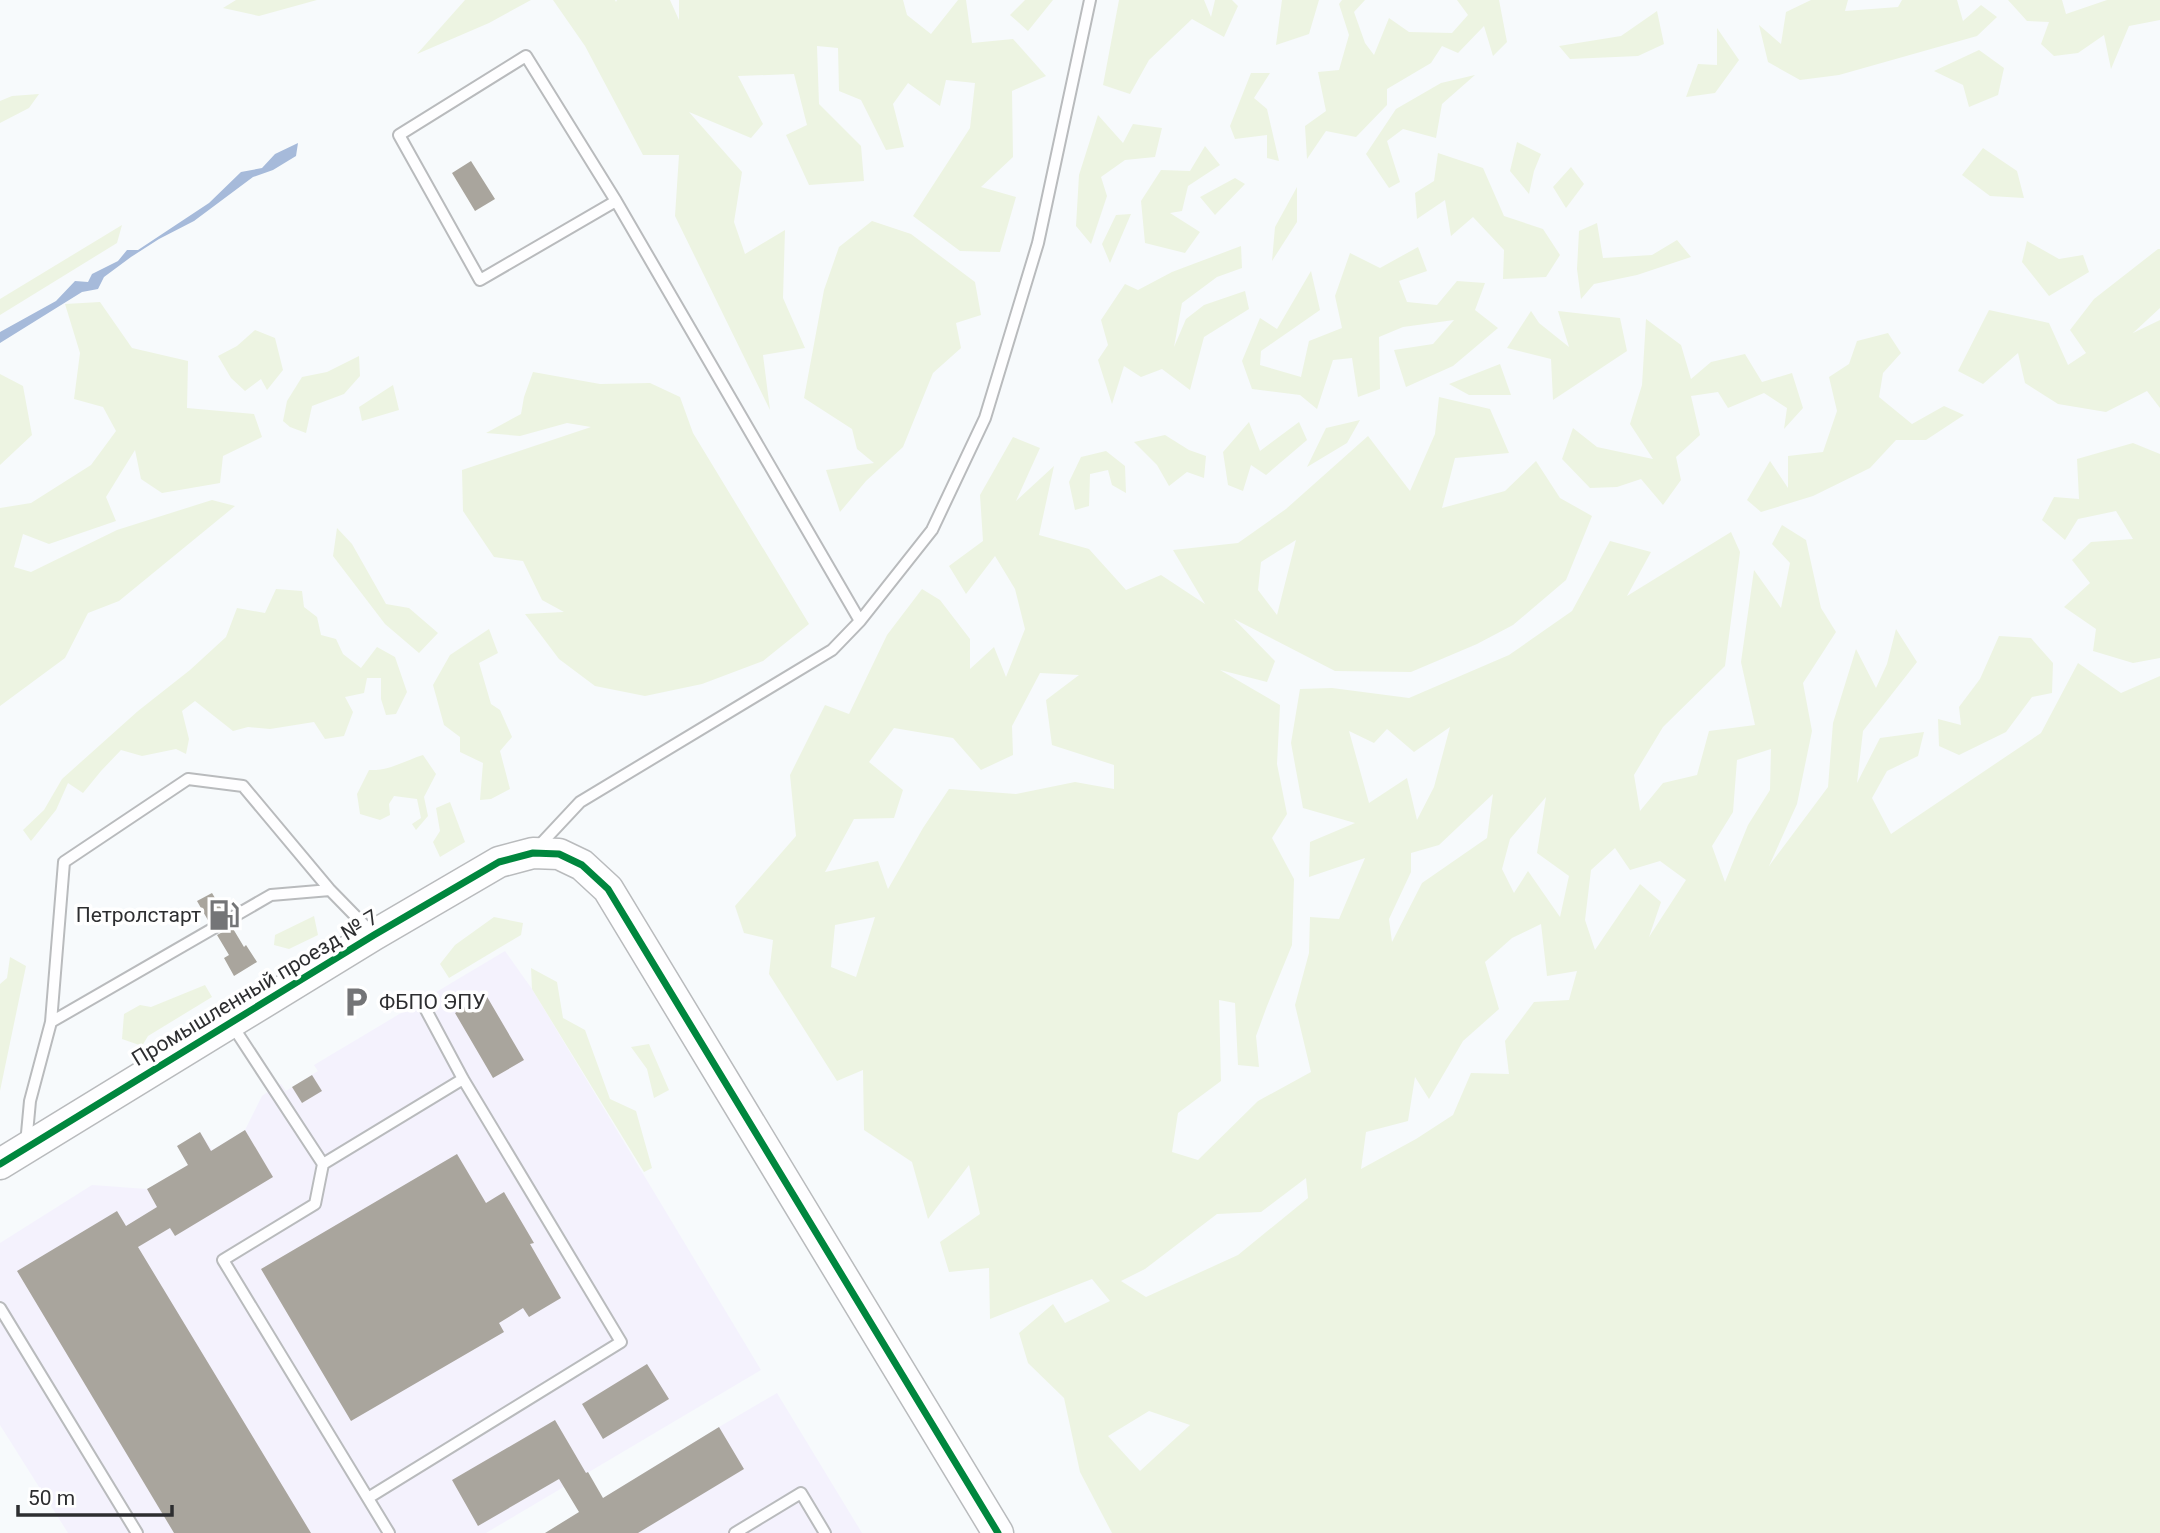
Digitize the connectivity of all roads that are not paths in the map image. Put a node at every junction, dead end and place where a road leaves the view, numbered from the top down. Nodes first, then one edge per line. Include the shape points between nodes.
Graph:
1 (1090, 0) edge
2 (616, 201) junction
3 (860, 621) junction
4 (533, 853) junction
5 (330, 890) junction
6 (374, 935) junction
7 (426, 1010) dead end
8 (51, 1022) junction
9 (231, 1023) junction
10 (463, 1079) junction
11 (26, 1147) junction
12 (0, 1164) edge
13 (323, 1164) junction
14 (0, 1308) edge
15 (368, 1499) junction
16 (137, 1533) edge
17 (389, 1533) edge
18 (735, 1533) edge
19 (825, 1533) edge
20 (998, 1533) edge

1 - 3 lane via 1038,243 985,418 932,530
2 - 2 lane via 526,56 399,135 480,281
2 - 3 lane
3 - 4 lane via 832,650 580,802
4 - 6 street, Промышленный проезд № 7 via 499,862
4 - 20 street via 570,859 608,889
5 - 6 lane
5 - 8 lane via 271,895
5 - 8 lane via 243,786 188,779 64,862
6 - 9 street, Промышленный проезд № 7
7 - 10 lane
8 - 11 lane via 30,1101
9 - 11 street, Промышленный проезд № 7
9 - 13 lane
10 - 13 lane
10 - 15 lane via 621,1342
11 - 12 street, Промышленный проезд № 7
13 - 15 lane via 314,1204 223,1260
14 - 16 lane
15 - 17 lane
18 - 19 lane via 801,1493

